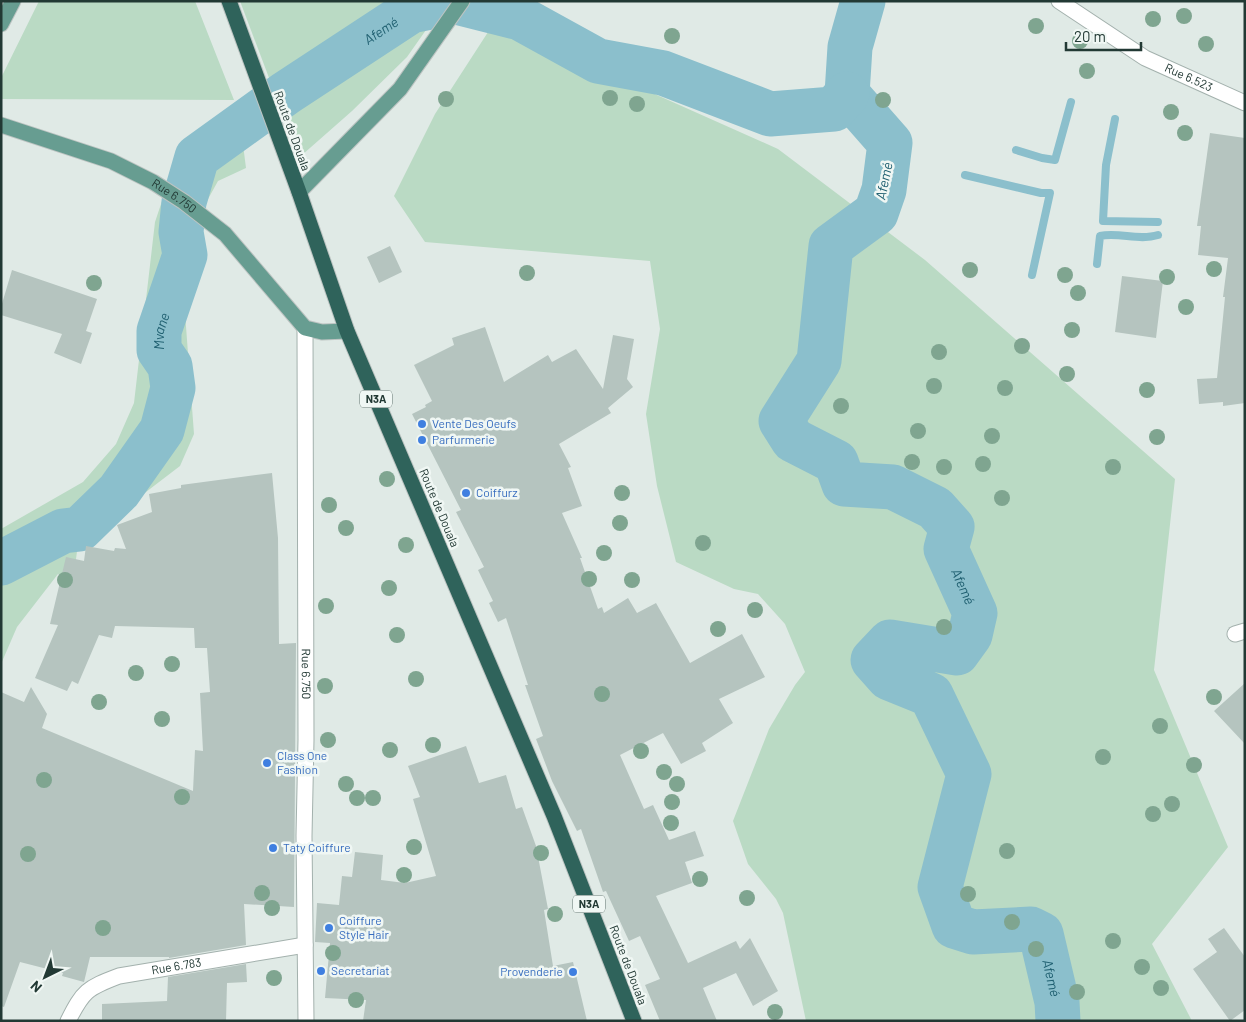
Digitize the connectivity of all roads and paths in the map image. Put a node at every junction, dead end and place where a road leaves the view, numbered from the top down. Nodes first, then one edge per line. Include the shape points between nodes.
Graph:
1 (13, 1) edge
2 (229, 1) edge
3 (462, 1) edge
4 (1059, 1) edge
5 (1, 24) edge
6 (1245, 103) edge
7 (1, 125) edge
8 (299, 192) junction
9 (305, 328) junction
10 (347, 331) junction
11 (304, 946) junction
12 (68, 1021) edge
13 (306, 1021) edge
14 (634, 1021) edge

1 - 5 main road
2 - 8 highway, Route de Douala / N3A
3 - 8 main road via 400,89
4 - 6 street, Rue 6.523 via 1145,58
7 - 9 main road, Rue 6.750 via 112,161 184,202 226,234
8 - 10 highway, Route de Douala / N3A
9 - 10 main road via 322,332
9 - 11 street, Rue 6.750
10 - 14 highway, Route de Douala / N3A via 554,816
11 - 12 street, Rue 6.783 via 119,976 94,985 79,999
11 - 13 street, Rue 6.750

